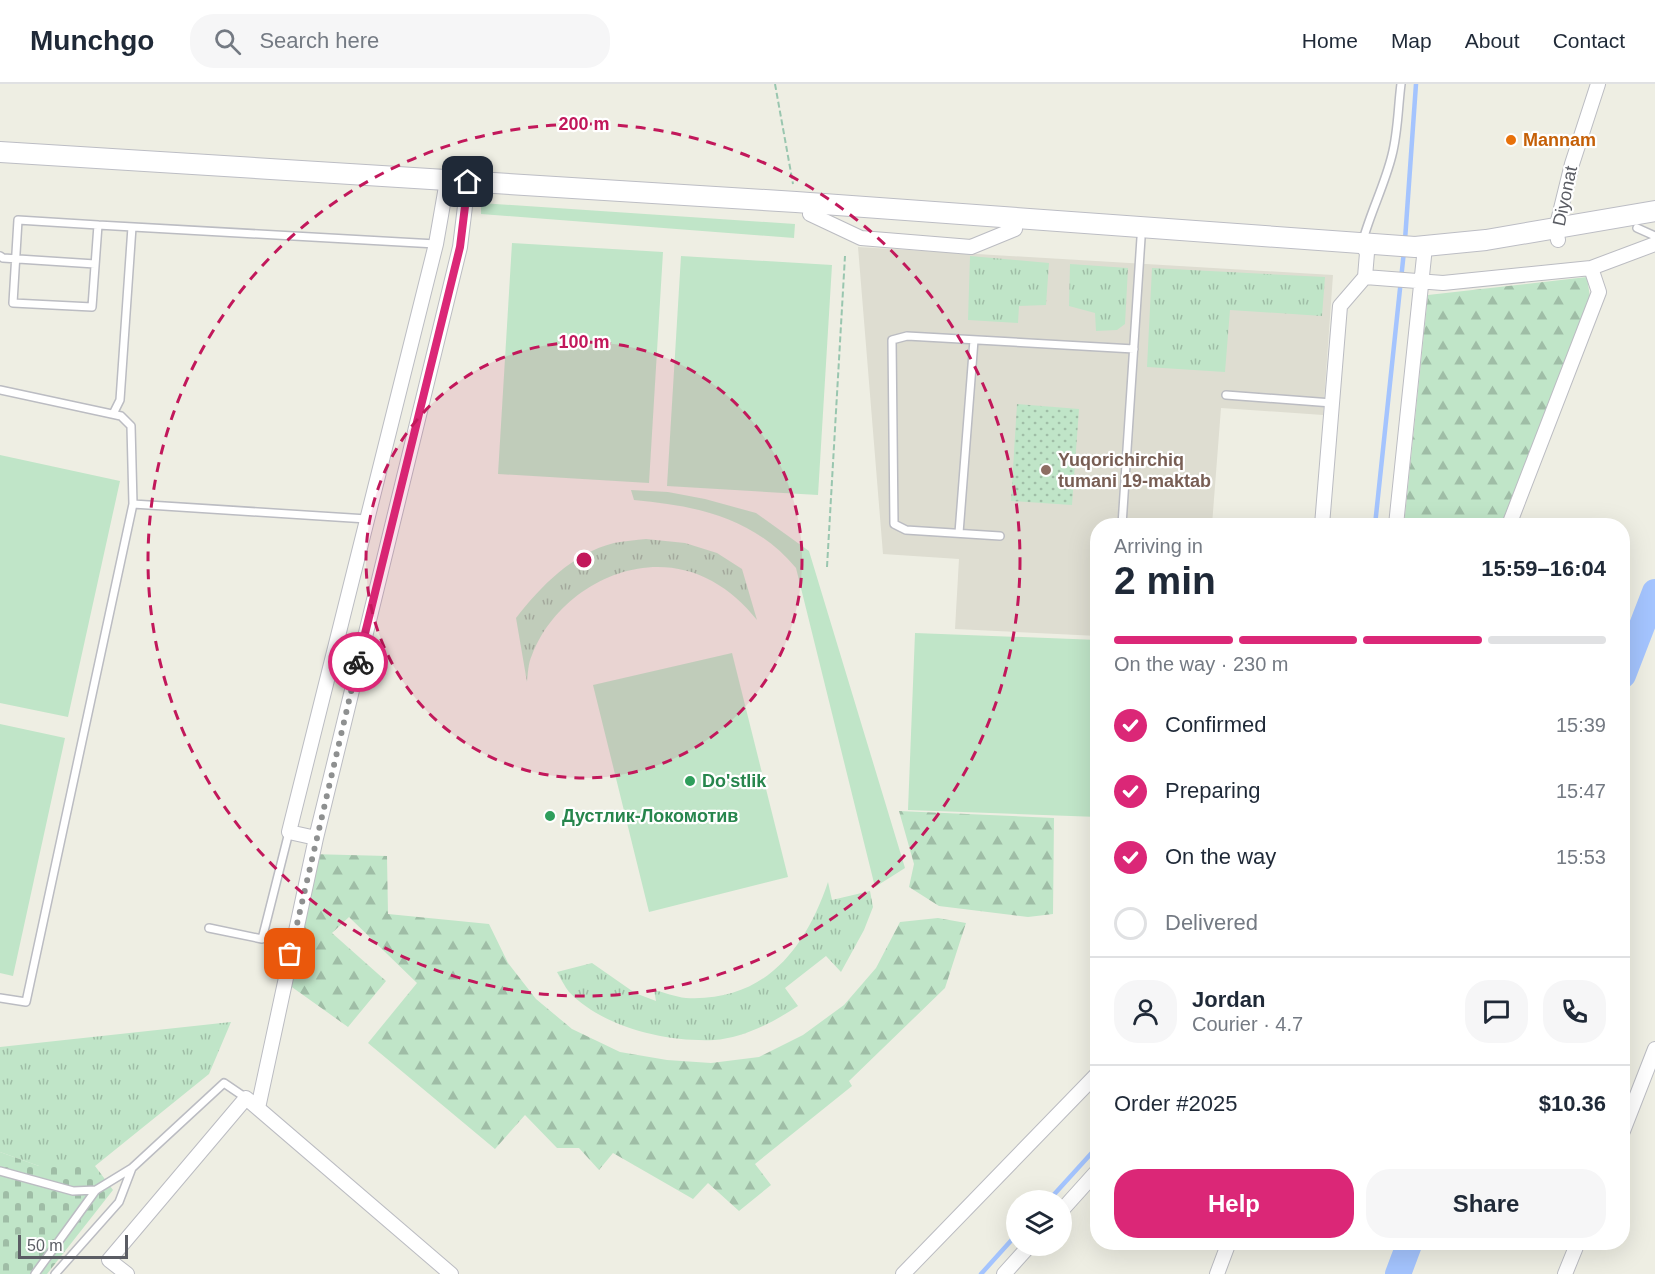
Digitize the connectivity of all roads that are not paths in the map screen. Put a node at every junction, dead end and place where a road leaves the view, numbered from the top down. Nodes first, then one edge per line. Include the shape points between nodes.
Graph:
1 (1401, 84) edge
2 (1598, 84) edge
3 (0, 152) edge
4 (0, 164) edge
5 (447, 186) junction
6 (467, 188) junction
7 (803, 208) junction
8 (1655, 211) edge
9 (98, 225) junction
10 (1646, 226) edge
11 (132, 227) junction
12 (1557, 234) junction
13 (1655, 236) edge
14 (1141, 238) junction
15 (436, 244) junction
16 (1655, 244) edge
17 (460, 247) junction
18 (1366, 249) junction
19 (1420, 252) junction
20 (0, 256) edge
21 (16, 259) junction
22 (95, 264) junction
23 (1591, 268) junction
24 (1365, 277) junction
25 (1407, 280) junction
26 (974, 340) junction
27 (410, 345) junction
28 (1134, 349) junction
29 (435, 350) junction
30 (0, 390) edge
31 (1226, 396) dead end
32 (1332, 403) junction
33 (113, 414) junction
34 (133, 504) junction
35 (1122, 518) edge
36 (1323, 518) edge
37 (1396, 518) edge
38 (1512, 518) edge
39 (367, 519) junction
40 (392, 524) junction
41 (958, 533) junction
42 (1000, 536) dead end
43 (289, 832) junction
44 (316, 838) junction
45 (209, 928) dead end
46 (0, 998) edge
47 (1655, 1049) edge
48 (1090, 1081) edge
49 (246, 1098) junction
50 (258, 1107) junction
51 (1630, 1113) edge
52 (132, 1168) junction
53 (0, 1171) edge
54 (1090, 1179) edge
55 (96, 1190) junction
56 (1072, 1199) edge
57 (1226, 1250) edge
58 (1575, 1250) edge
59 (1020, 1256) edge
60 (35, 1274) edge
61 (54, 1274) edge
62 (127, 1274) edge
63 (451, 1274) edge
64 (903, 1274) edge
65 (1004, 1274) edge
66 (1217, 1274) edge
67 (1565, 1274) edge

1 - 18 lane via 1392,154 1370,214
2 - 12 street, Diyonat via 1572,164
3 - 5 main road
4 - 5 main road
5 - 6 main road
5 - 15 street
6 - 7 main road
6 - 17 street
7 - 14 main road
7 - 18 main road
8 - 12 main road
9 - 11 lane
9 - 21 lane via 18,220
9 - 22 lane
10 - 12 main road
10 - 13 lane
11 - 15 lane
11 - 33 lane via 120,400
12 - 19 main road
14 - 18 main road
14 - 28 lane
15 - 17 street
15 - 27 street
16 - 23 street
17 - 29 street
18 - 19 main road
18 - 24 street
19 - 25 street
20 - 21 lane
21 - 22 lane
21 - 22 lane via 13,303 92,307
23 - 25 street via 1443,283
23 - 38 street via 1599,292
24 - 25 street
24 - 32 street via 1340,306
25 - 37 street
26 - 28 lane
26 - 41 lane
26 - 41 lane via 907,336 892,339 894,524 906,530
27 - 29 street
27 - 39 street
28 - 35 lane
29 - 40 street
30 - 33 lane
31 - 32 lane
32 - 36 street
33 - 34 lane via 131,426
34 - 39 lane
34 - 46 lane via 26,1002
39 - 40 street
39 - 43 street
40 - 44 street
41 - 42 lane
43 - 44 street
43 - 45 lane via 262,939
44 - 50 street
47 - 51 street
48 - 64 street
49 - 50 street
49 - 52 lane via 224,1083
49 - 62 street via 109,1260
50 - 63 street
52 - 55 lane
52 - 61 lane via 119,1202
53 - 55 lane via 73,1191
54 - 56 street
55 - 60 lane
57 - 66 street
58 - 67 street
59 - 65 street

